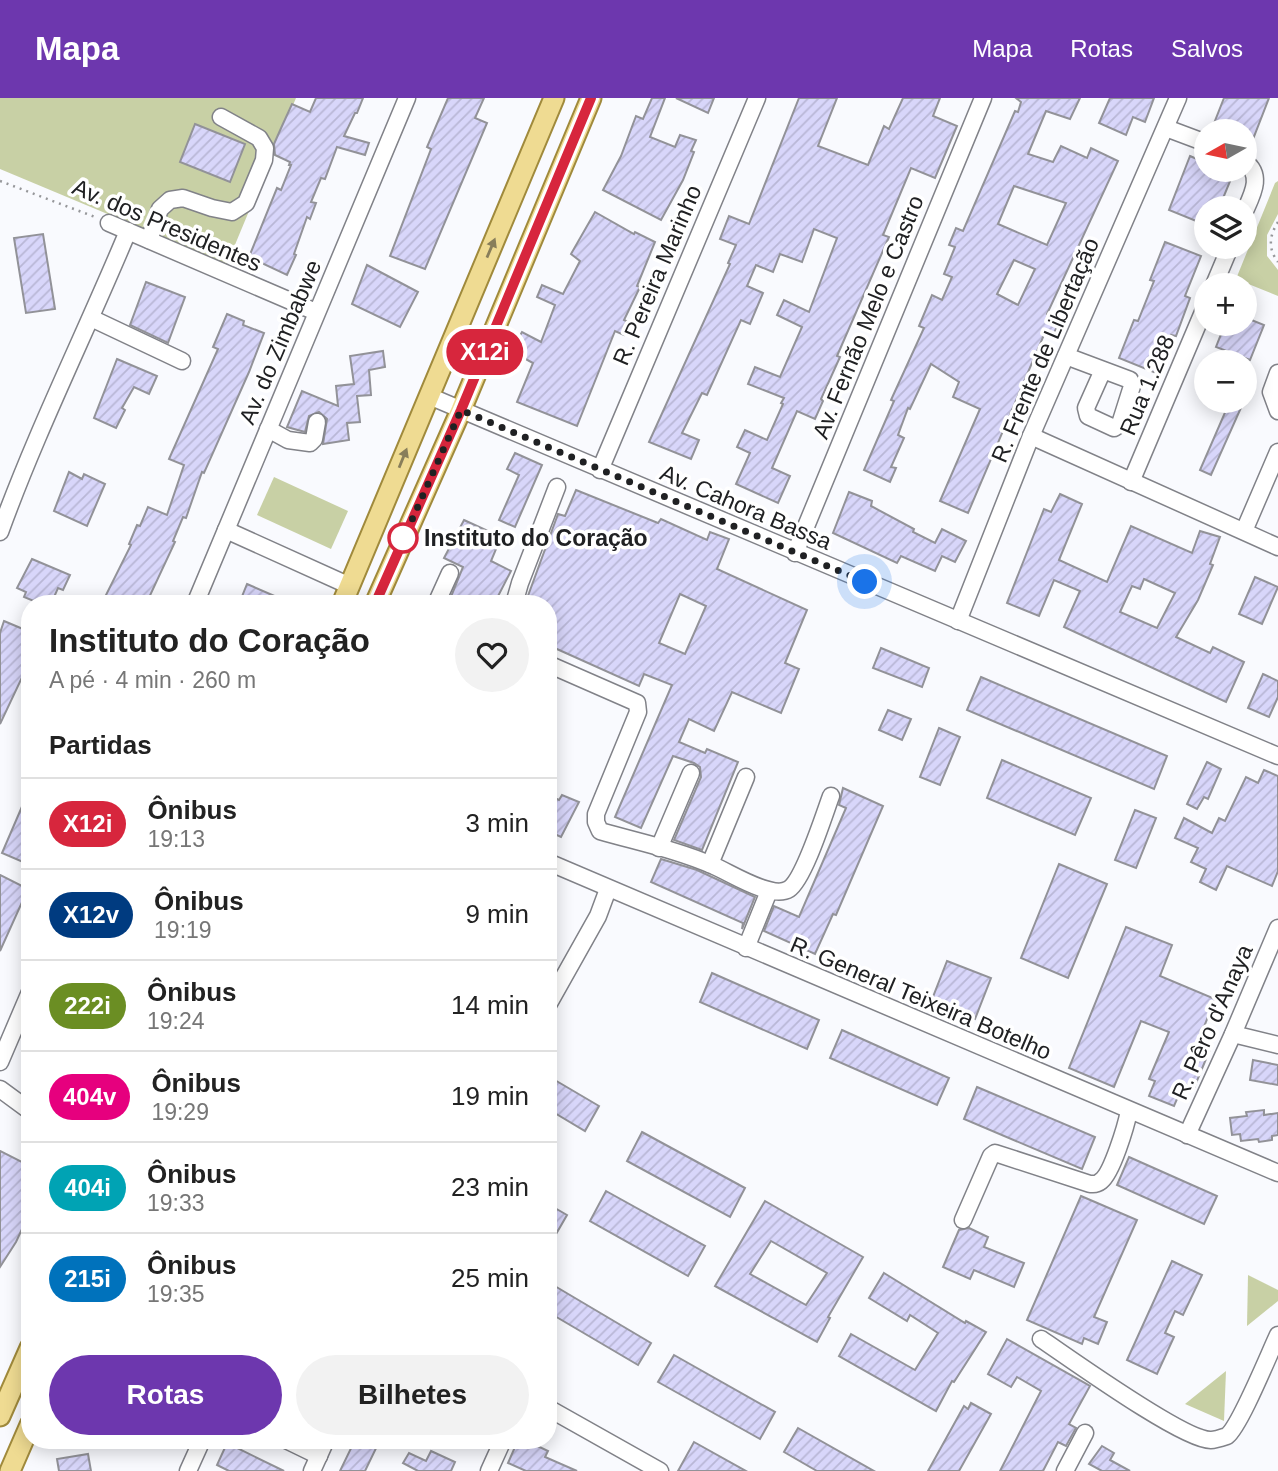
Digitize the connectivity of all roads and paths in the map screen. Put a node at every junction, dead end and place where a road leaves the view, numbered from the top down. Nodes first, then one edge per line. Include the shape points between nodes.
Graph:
1 (407, 98) edge
2 (554, 98) edge
3 (591, 98) edge
4 (757, 98) edge
5 (983, 98) edge
6 (1178, 98) edge
7 (221, 117) dead end
8 (1166, 128) junction
9 (1194, 138) edge
10 (0, 181) edge
11 (1278, 222) edge
12 (109, 223) joint
13 (128, 231) junction
14 (149, 240) junction
15 (1278, 262) edge
16 (316, 313) junction
17 (92, 318) junction
18 (1194, 333) edge
19 (1066, 356) junction
20 (183, 361) dead end
21 (1103, 370) dead end
22 (1278, 373) edge
23 (429, 396) junction
24 (461, 410) junction
25 (1278, 411) edge
26 (317, 422) dead end
27 (268, 429) junction
28 (1031, 436) junction
29 (1278, 452) edge
30 (600, 470) junction
31 (1131, 482) junction
32 (557, 488) dead end
33 (226, 530) junction
34 (1244, 531) junction
35 (0, 533) edge
36 (1278, 547) edge
37 (795, 553) junction
38 (450, 573) dead end
39 (199, 595) edge
40 (346, 595) edge
41 (379, 595) edge
42 (440, 595) edge
43 (517, 595) edge
44 (958, 621) junction
45 (557, 668) edge
46 (1278, 756) edge
47 (691, 773) dead end
48 (746, 776) dead end
49 (831, 796) dead end
50 (659, 848) junction
51 (710, 864) junction
52 (557, 866) edge
53 (608, 889) junction
54 (769, 891) junction
55 (1278, 928) edge
56 (746, 948) junction
57 (557, 988) edge
58 (21, 1013) edge
59 (1233, 1034) junction
60 (1278, 1045) edge
61 (0, 1062) edge
62 (0, 1088) edge
63 (21, 1104) edge
64 (1129, 1111) junction
65 (1186, 1135) junction
66 (1278, 1173) edge
67 (963, 1220) dead end
68 (1278, 1335) edge
69 (1041, 1339) dead end
70 (21, 1368) edge
71 (557, 1413) edge
72 (0, 1416) edge
73 (1085, 1433) dead end
74 (21, 1446) edge
75 (198, 1449) edge
76 (305, 1449) edge
77 (322, 1449) edge
78 (499, 1449) edge
79 (319, 1456) junction
80 (1070, 1470) edge
81 (10, 1471) edge
82 (188, 1471) edge
83 (312, 1471) edge
84 (489, 1471) edge
85 (660, 1471) edge

1 - 16 street, Av. do Zimbabwe
23 -> 2 main road
3 - 24 main road
4 - 30 street, R. Pereira Marinho
5 - 37 street, Av. Fernão Melo e Castro
6 - 8 street, R. Frente de Libertação
7 - 14 street via 259,138 265,148 246,203 232,212 183,198 170,200 160,209
8 - 9 street
8 - 19 street, R. Frente de Libertação
10 - 12 path, Av. dos Presidentes
11 - 15 path via 1270,237 1271,253
12 - 13 street, Av. dos Presidentes
13 - 14 street, Av. dos Presidentes
13 - 17 street
14 - 16 street, Av. dos Presidentes
16 - 27 street, Av. do Zimbabwe
17 - 20 street
17 - 35 street via 61,381
18 - 31 street, Rua 1.288
19 - 21 street
19 - 28 street, R. Frente de Libertação
22 - 25 street via 1271,392
23 - 24 street, Av. Cahora Bassa
40 -> 23 main road
24 - 30 street, Av. Cahora Bassa
24 - 41 main road
26 - 27 street via 310,443 288,440
27 - 33 street, Av. do Zimbabwe
28 - 31 street
28 - 44 street, R. Frente de Libertação
29 - 34 street
30 - 37 street, Av. Cahora Bassa
31 - 34 street
32 - 43 street
33 - 39 street, Av. do Zimbabwe
33 - 40 street
34 - 36 street
37 - 44 street, Av. Cahora Bassa
38 - 42 street
44 - 46 street, Av. Cahora Bassa
45 - 50 street via 637,704 638,712 596,822 600,831
47 - 50 street
48 - 51 street
49 - 54 street via 800,876 792,887
50 - 51 street
51 - 54 street
52 - 53 street, R. General Teixeira Botelho
53 - 56 street, R. General Teixeira Botelho
53 - 57 street
54 - 56 street
55 - 59 street, R. Pêro d'Anaya
56 - 64 street, R. General Teixeira Botelho
58 - 61 street
59 - 60 street
59 - 65 street, R. Pêro d'Anaya
62 - 63 street
64 - 65 street, R. General Teixeira Botelho
64 - 67 street via 1104,1180 1090,1184 995,1153
65 - 66 street, R. General Teixeira Botelho
68 - 69 street via 1241,1416 1227,1436 1210,1440 1109,1386
70 - 72 main road
71 - 85 street
73 - 80 street
74 - 81 main road
75 - 82 street
76 - 79 street
77 - 79 street
78 - 84 street
79 - 83 street

